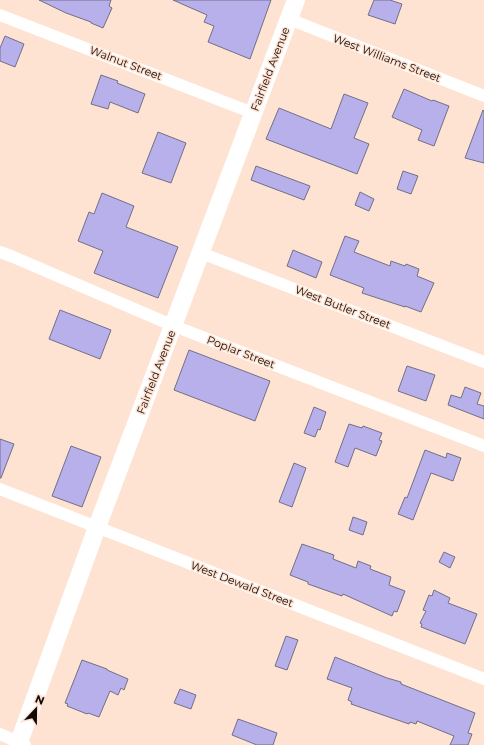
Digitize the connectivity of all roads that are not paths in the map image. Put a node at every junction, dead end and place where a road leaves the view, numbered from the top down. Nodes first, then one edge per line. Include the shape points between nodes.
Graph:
1 (296, 0) edge
2 (0, 14) edge
3 (289, 19) junction
4 (484, 96) edge
5 (253, 113) junction
6 (0, 252) edge
7 (202, 253) junction
8 (174, 326) junction
9 (484, 362) edge
10 (484, 446) edge
11 (0, 489) edge
12 (98, 527) junction
13 (484, 679) edge
14 (0, 734) edge
15 (21, 744) edge

1 - 3 main road, Fairfield Avenue
2 - 5 street, Walnut Street
3 - 4 street, West Williams Street
3 - 5 main road, Fairfield Avenue
5 - 7 main road, Fairfield Avenue
6 - 8 street, Poplar Street
7 - 8 main road, Fairfield Avenue
7 - 9 street, West Butler Street
8 - 10 street, Poplar Street
8 - 12 main road, Fairfield Avenue
11 - 12 street, West Dewald Street
12 - 13 street, West Dewald Street
12 - 15 main road, Fairfield Avenue
14 - 15 street

